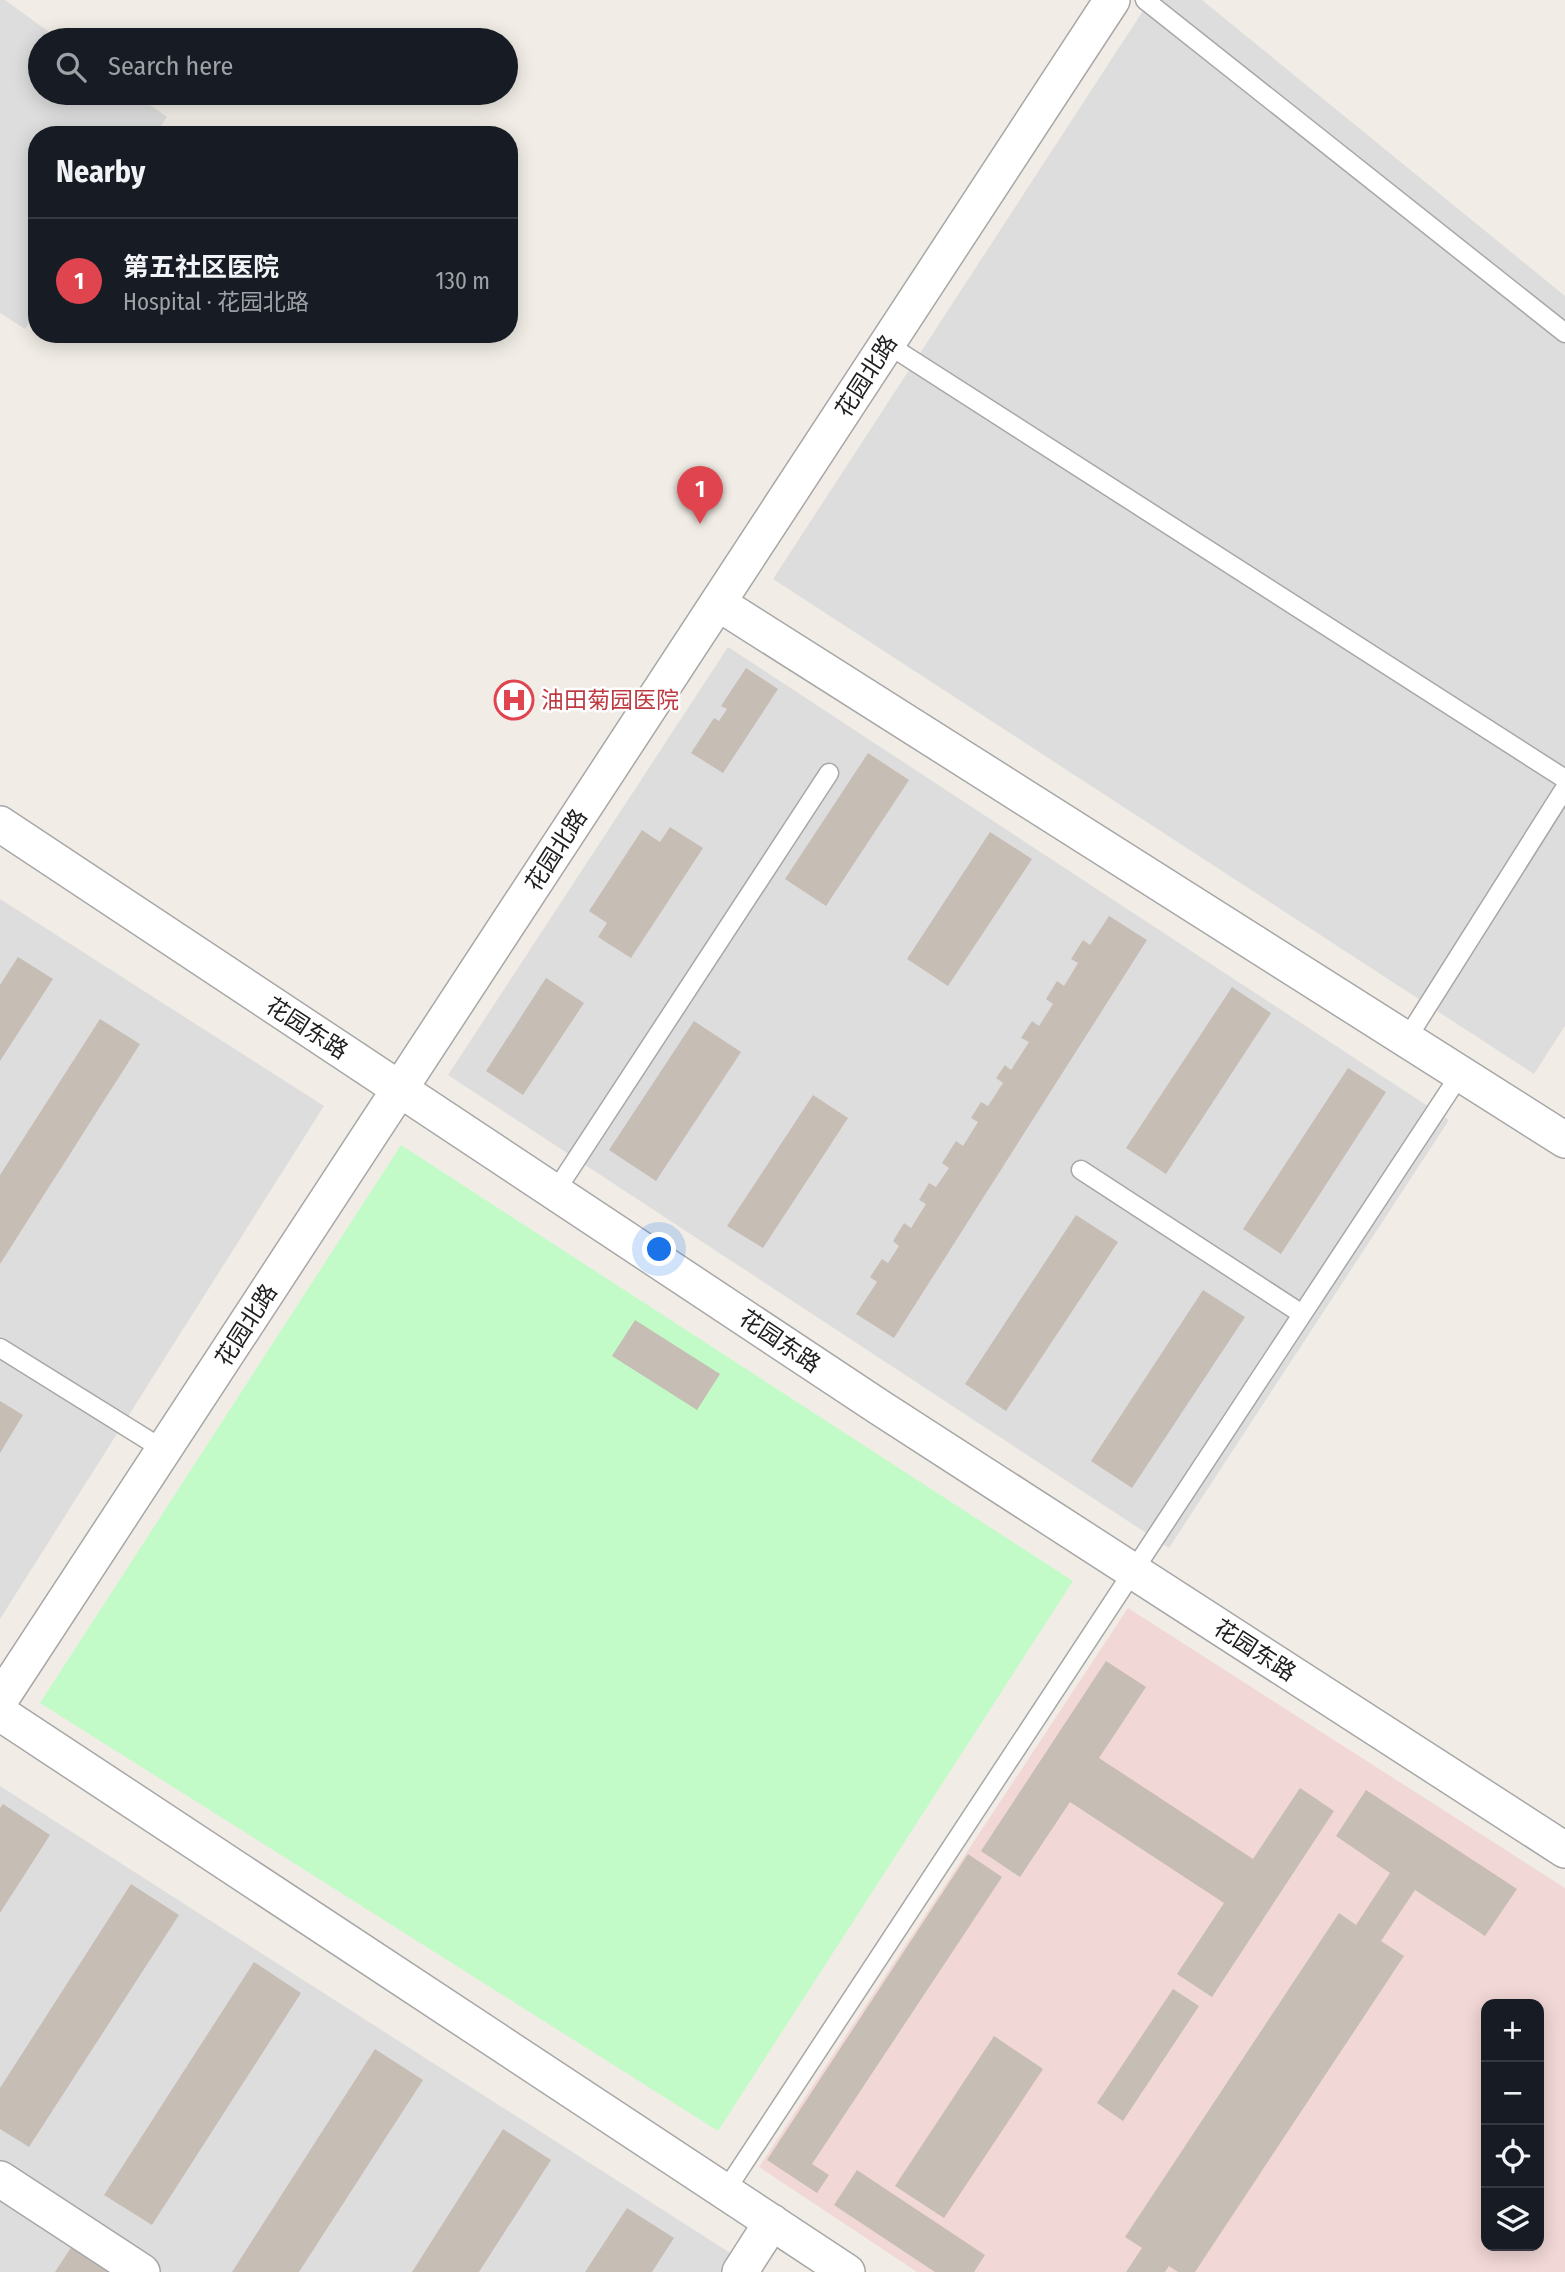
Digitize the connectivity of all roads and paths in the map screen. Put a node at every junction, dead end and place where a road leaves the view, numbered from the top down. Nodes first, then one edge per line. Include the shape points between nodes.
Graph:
1 (1112, 0) edge
2 (1145, 0) edge
3 (1565, 333) edge
4 (887, 344) junction
5 (718, 603) junction
6 (829, 773) dead end
7 (1565, 779) edge
8 (1565, 788) edge
9 (0, 824) edge
10 (1406, 1040) junction
11 (1461, 1073) junction
12 (400, 1089) junction
13 (1565, 1140) edge
14 (1081, 1170) dead end
15 (555, 1192) junction
16 (1302, 1314) junction
17 (0, 1348) edge
18 (164, 1450) junction
19 (1133, 1571) junction
20 (0, 1700) edge
21 (0, 1713) edge
22 (1565, 1850) edge
23 (0, 2179) edge
24 (726, 2190) junction
25 (772, 2222) junction
26 (142, 2272) edge
27 (740, 2272) edge
28 (847, 2272) edge

1 - 4 street, 花园北路
2 - 3 lane
4 - 5 street, 花园北路
4 - 7 lane
5 - 10 street
5 - 12 street, 花园北路
6 - 15 lane
8 - 10 lane
9 - 12 street, 花园东路
10 - 11 street
11 - 13 street
11 - 16 lane
12 - 15 street, 花园东路
12 - 18 street, 花园北路
14 - 16 lane
15 - 19 street, 花园东路
16 - 19 lane
17 - 18 lane
18 - 20 street, 花园北路
19 - 22 street, 花园东路
19 - 24 lane
21 - 24 street
23 - 26 street
24 - 25 street
25 - 27 street
25 - 28 street

